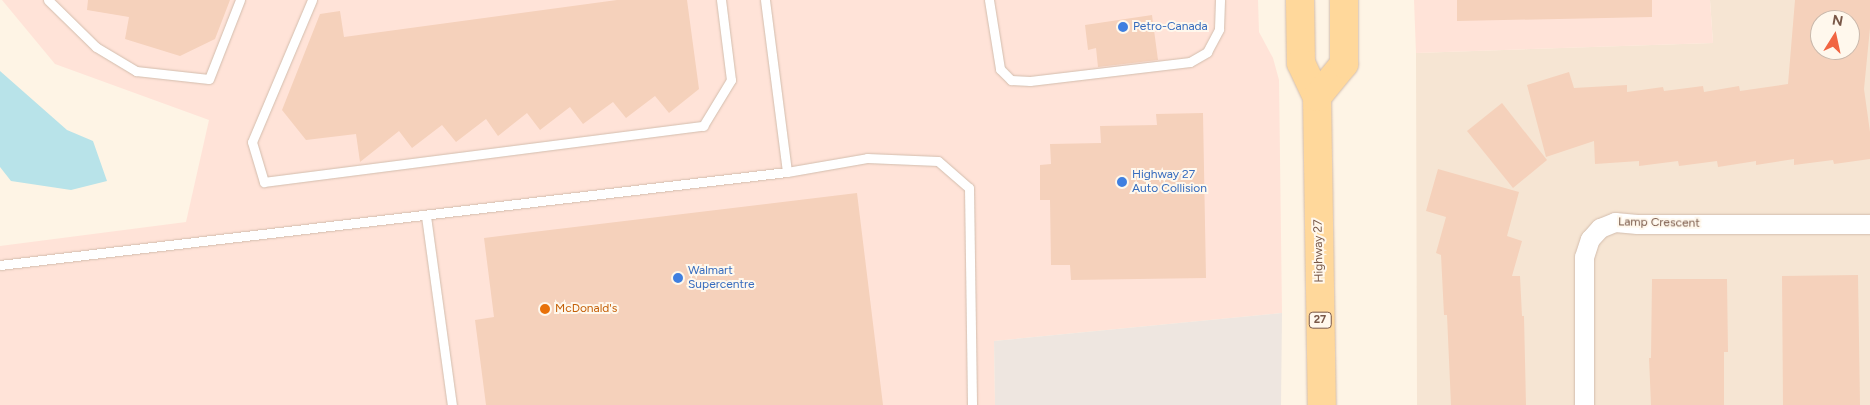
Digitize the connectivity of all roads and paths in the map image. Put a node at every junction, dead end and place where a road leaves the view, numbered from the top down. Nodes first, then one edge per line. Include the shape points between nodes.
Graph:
1 (48, 0) edge
2 (240, 0) edge
3 (312, 0) edge
4 (720, 0) edge
5 (765, 0) edge
6 (989, 0) edge
7 (1220, 0) edge
8 (1300, 0) edge
9 (1344, 0) edge
10 (1318, 97) junction
11 (787, 172) junction
12 (426, 216) junction
13 (1870, 224) edge
14 (0, 266) edge
15 (452, 405) edge
16 (972, 405) edge
17 (1322, 405) edge
18 (1584, 405) edge

1 - 2 lane via 96,47 136,71 210,79
3 - 4 lane via 252,142 264,182 703,126 731,80
5 - 11 lane
6 - 7 lane via 1000,69 1011,80 1030,81 1190,62 1207,52 1219,29
8 - 10 main road, Highway 27 / 27 via 1301,63
9 - 10 main road via 1344,64
10 - 17 main road, Highway 27 / 27
11 - 12 lane
11 - 16 lane via 867,158 938,161 969,188
12 - 14 lane
12 - 15 lane
13 - 18 street, Lamp Crescent via 1615,222 1600,228 1590,239 1584,257

